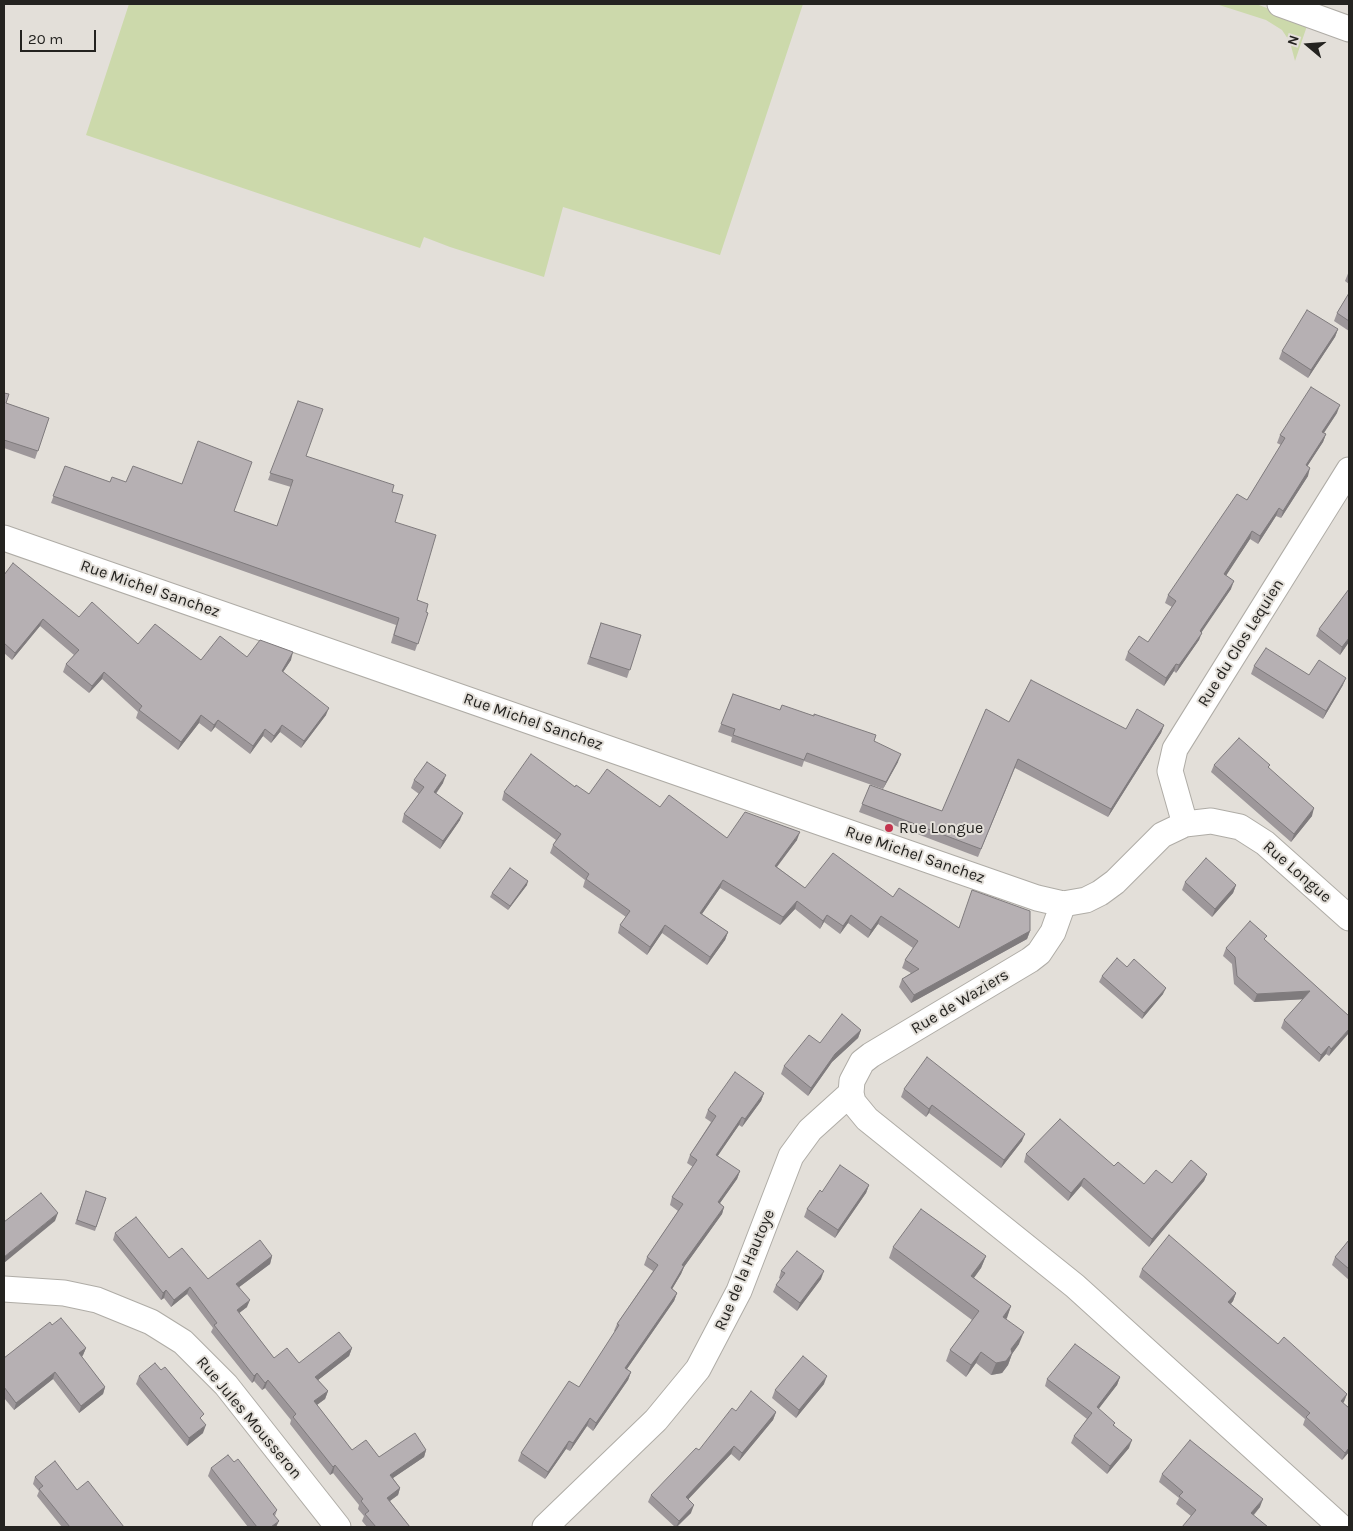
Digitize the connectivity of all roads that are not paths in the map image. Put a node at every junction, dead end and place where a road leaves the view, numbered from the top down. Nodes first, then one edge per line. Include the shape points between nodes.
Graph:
1 (1280, 4) edge
2 (1349, 29) edge
3 (1349, 470) edge
4 (4, 538) edge
5 (1185, 824) junction
6 (1063, 904) junction
7 (1349, 918) edge
8 (851, 1092) junction
9 (4, 1289) edge
10 (338, 1527) edge
11 (545, 1527) edge
12 (1341, 1527) edge

1 - 2 street
3 - 5 street, Rue du Clos Lequien via 1175,748 1170,771
4 - 6 street, Rue Michel Sanchez via 1037,898
5 - 6 street, Rue Longue via 1162,835 1100,893
5 - 7 street, Rue Longue via 1226,823 1253,834
6 - 8 street, Rue de Waziers via 1053,932 1038,953 871,1055 856,1070
8 - 11 street, Rue de la Hautoye via 810,1130 791,1156 739,1291 698,1369 656,1420
8 - 12 street via 856,1107 867,1119 1075,1286
9 - 10 street, Rue Jules Mousseron via 64,1292 97,1300 152,1322 183,1342 226,1386

